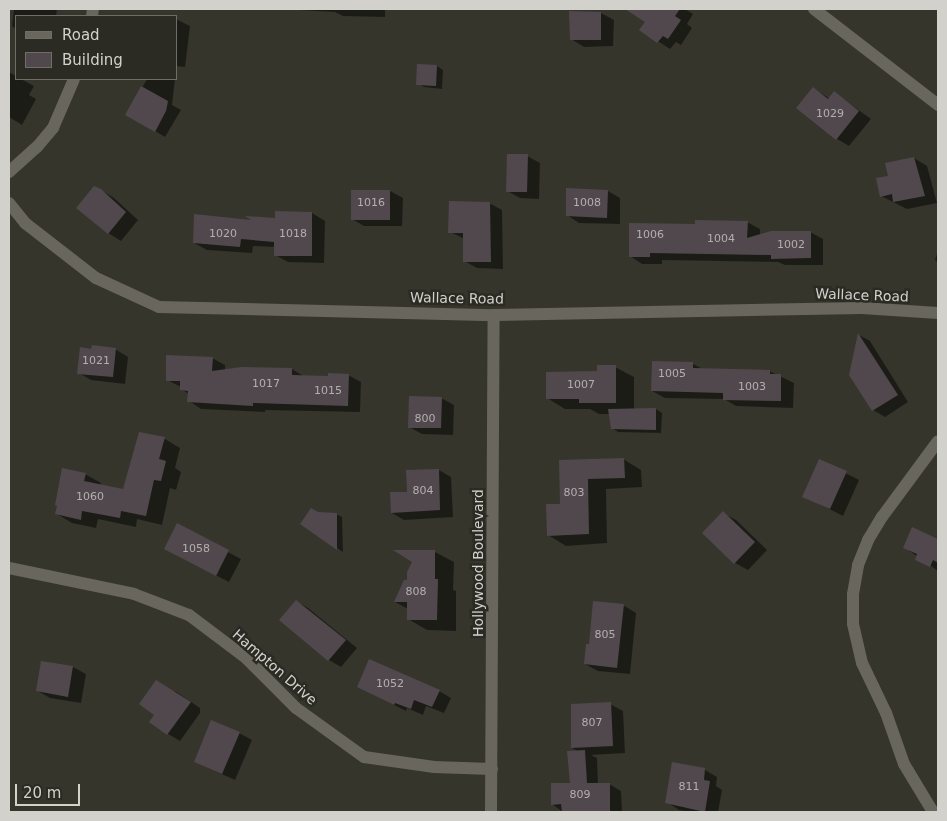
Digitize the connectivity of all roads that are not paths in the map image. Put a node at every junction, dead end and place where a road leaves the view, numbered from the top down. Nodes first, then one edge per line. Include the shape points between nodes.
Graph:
1 (814, 9) edge
2 (74, 80) edge
3 (938, 104) edge
4 (9, 172) edge
5 (9, 203) edge
6 (938, 313) edge
7 (494, 315) junction
8 (938, 441) edge
9 (9, 568) edge
10 (492, 769) junction
11 (491, 812) edge
12 (933, 812) edge

1 - 3 street
2 - 4 street via 52,128 37,147
5 - 7 street, Wallace Road via 25,223 96,278 159,306
6 - 7 street, Wallace Road via 862,308
7 - 10 street, Hollywood Boulevard
8 - 12 street via 868,540 858,565 853,594 853,624 862,663 886,713 904,764
9 - 10 street, Hampton Drive via 134,594 189,615 246,658 296,708 364,756 434,767
10 - 11 street, Hollywood Boulevard

